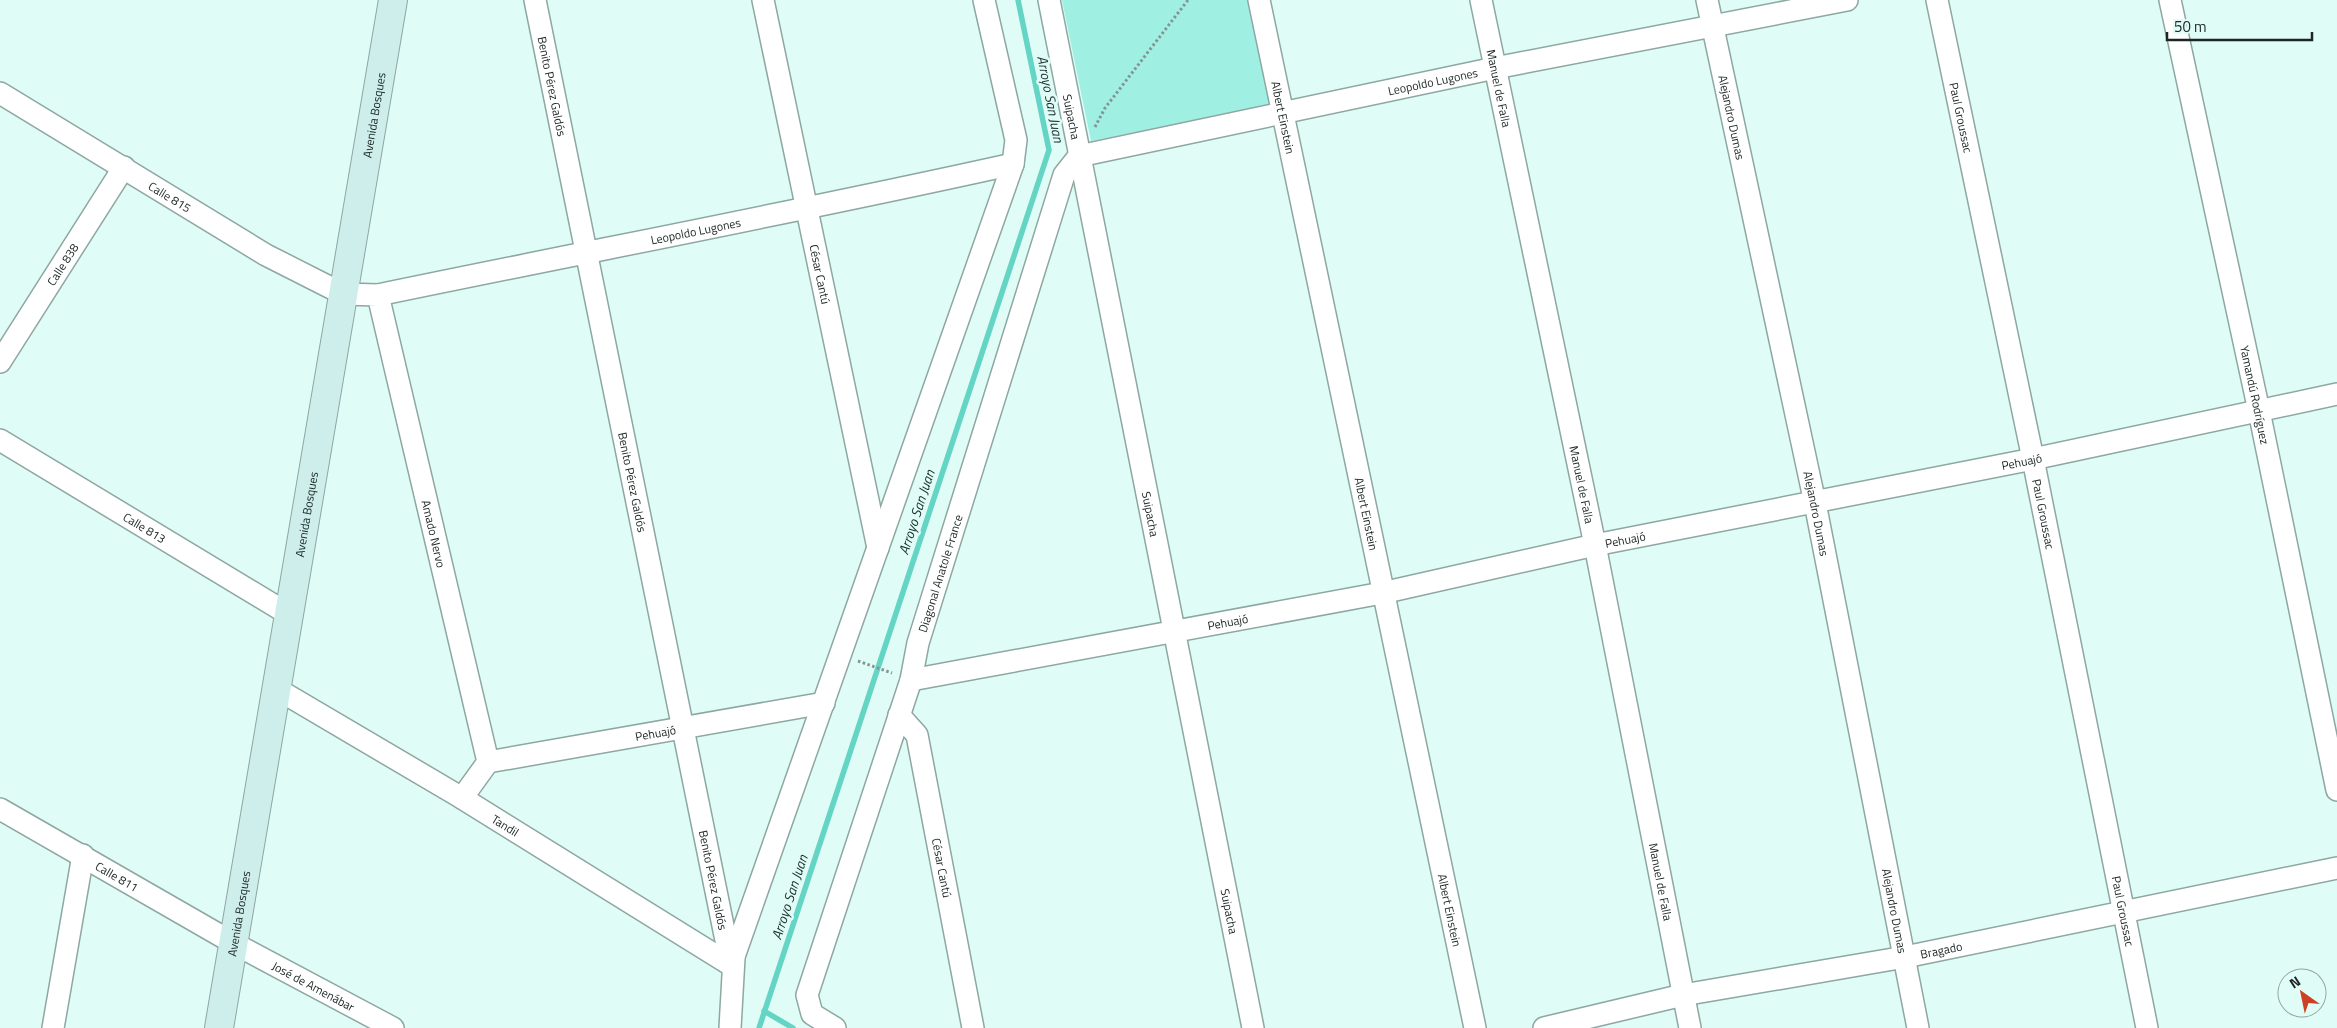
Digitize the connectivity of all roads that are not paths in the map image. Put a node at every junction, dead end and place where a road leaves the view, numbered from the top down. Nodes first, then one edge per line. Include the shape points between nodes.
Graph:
1 (393, 0) edge
2 (535, 0) edge
3 (762, 0) edge
4 (984, 0) edge
5 (1049, 0) edge
6 (1260, 0) edge
7 (1481, 0) edge
8 (1707, 0) edge
9 (1847, 0) edge
10 (1937, 0) edge
11 (2170, 0) edge
12 (1713, 26) junction
13 (1495, 68) junction
14 (0, 93) edge
15 (1283, 114) junction
16 (1079, 156) junction
17 (1013, 164) junction
18 (124, 167) junction
19 (806, 210) junction
20 (587, 252) junction
21 (343, 294) junction
22 (378, 295) junction
23 (0, 362) edge
24 (2337, 394) edge
25 (2259, 411) junction
26 (0, 440) edge
27 (2033, 459) junction
28 (1815, 504) junction
29 (1595, 545) junction
30 (878, 548) junction
31 (1382, 593) junction
32 (290, 615) junction
33 (1174, 632) junction
34 (903, 677) junction
35 (277, 689) junction
36 (824, 703) junction
37 (899, 715) junction
38 (684, 729) junction
39 (488, 762) junction
40 (2337, 790) edge
41 (462, 798) junction
42 (0, 809) edge
43 (83, 855) junction
44 (2337, 868) edge
45 (2124, 911) junction
46 (234, 944) junction
47 (1905, 957) junction
48 (733, 962) junction
49 (1682, 995) junction
50 (53, 1028) edge
51 (219, 1028) edge
52 (393, 1028) edge
53 (730, 1028) edge
54 (834, 1028) edge
55 (973, 1028) edge
56 (1253, 1028) edge
57 (1475, 1028) edge
58 (1544, 1028) edge
59 (1690, 1028) edge
60 (1918, 1028) edge
61 (2147, 1028) edge

1 - 21 main road, Avenida Bosques
2 - 20 street, Benito Pérez Galdós
3 - 19 street, César Cantú
4 - 17 street via 1016,140
5 - 16 street, Suipacha
6 - 15 street, Albert Einstein
7 - 13 street, Manuel de Falla
8 - 12 street, Alejandro Dumas
9 - 12 street, Leopoldo Lugones
10 - 27 street, Paul Groussac
11 - 25 street, Yamandú Rodríguez
12 - 13 street, Leopoldo Lugones
12 - 28 street, Alejandro Dumas
13 - 15 street, Leopoldo Lugones
13 - 29 street, Manuel de Falla
14 - 18 street, Calle 815
15 - 16 street, Leopoldo Lugones
15 - 31 street, Albert Einstein
16 - 33 street, Suipacha
16 - 34 street, Diagonal Anatole France via 1064,175 918,643
17 - 19 street, Leopoldo Lugones
17 - 30 street
18 - 21 street, Calle 815 via 266,255
18 - 23 street, Calle 838
19 - 20 street, Leopoldo Lugones
19 - 30 street, César Cantú
20 - 22 street, Leopoldo Lugones
20 - 38 street, Benito Pérez Galdós
21 - 22 street
21 - 32 main road, Avenida Bosques
22 - 39 street, Amado Nervo
24 - 25 street, Pehuajó
25 - 27 street, Pehuajó
25 - 40 street, Yamandú Rodríguez
26 - 32 street, Calle 813
27 - 28 street, Pehuajó
27 - 45 street, Paul Groussac
28 - 29 street, Pehuajó
28 - 47 street, Alejandro Dumas
29 - 31 street, Pehuajó
29 - 49 street, Manuel de Falla
30 - 36 street
31 - 33 street, Pehuajó
31 - 57 street, Albert Einstein
32 - 35 main road, Avenida Bosques
33 - 34 street, Pehuajó
33 - 56 street, Suipacha
34 - 37 street, Diagonal Anatole France
35 - 41 street, Tandil
35 - 46 main road, Avenida Bosques
36 - 38 street, Pehuajó
36 - 48 street
37 - 54 street, Diagonal Anatole France via 807,995 812,1014
37 - 55 street, César Cantú via 917,735
38 - 39 street, Pehuajó
38 - 48 street, Benito Pérez Galdós
39 - 41 street
41 - 48 street, Tandil
42 - 43 street, Calle 811
43 - 46 street, Calle 811
43 - 50 street
44 - 45 street, Bragado
45 - 47 street, Bragado
45 - 61 street, Paul Groussac
46 - 51 main road, Avenida Bosques
46 - 52 street, José de Amenábar
47 - 49 street, Bragado
47 - 60 street, Alejandro Dumas
48 - 53 street, Benito Pérez Galdós
49 - 58 street, Bragado
49 - 59 street, Manuel de Falla

